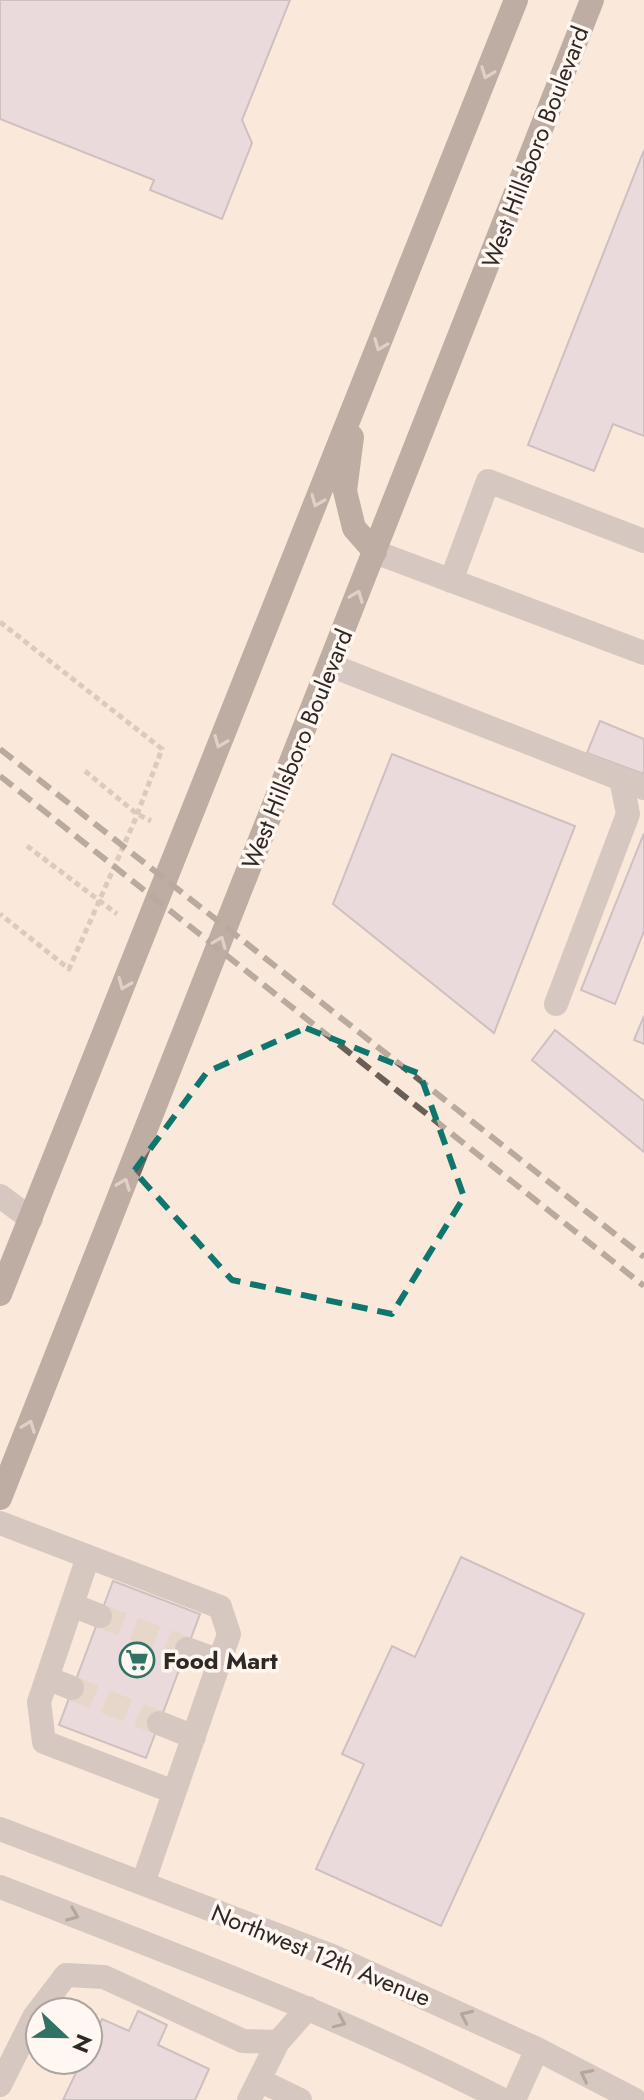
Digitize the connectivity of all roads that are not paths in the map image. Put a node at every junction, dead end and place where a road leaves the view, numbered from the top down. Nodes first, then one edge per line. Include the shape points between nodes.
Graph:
1 (516, 0) edge
2 (592, 0) edge
3 (357, 403) junction
4 (644, 541) edge
5 (375, 552) junction
6 (451, 581) junction
7 (644, 653) edge
8 (330, 665) junction
9 (632, 784) edge
10 (556, 1004) dead end
11 (0, 1196) edge
12 (31, 1219) junction
13 (0, 1294) edge
14 (0, 1498) edge
15 (0, 1523) edge
16 (88, 1557) junction
17 (72, 1605) junction
18 (100, 1616) tunnel mouth
19 (187, 1649) tunnel mouth
20 (220, 1661) junction
21 (47, 1678) junction
22 (72, 1688) tunnel mouth
23 (159, 1723) tunnel mouth
24 (194, 1737) junction
25 (174, 1792) junction
26 (0, 1829) edge
27 (143, 1883) junction
28 (0, 1887) edge
29 (308, 2008) junction
30 (278, 2042) junction
31 (537, 2049) junction
32 (0, 2085) edge
33 (254, 2090) edge
34 (300, 2100) edge
35 (503, 2100) edge
36 (514, 2100) edge
37 (635, 2100) edge

1 -> 3 main road
2 - 5 main road, West Hillsboro Boulevard
3 - 5 main road via 345,491 354,528
3 -> 12 main road
4 - 6 street via 488,481
5 - 6 street
8 -> 5 main road, West Hillsboro Boulevard
6 - 7 street
8 - 9 street
14 -> 8 main road, West Hillsboro Boulevard
9 - 10 street via 628,814
11 - 12 street
12 - 13 main road
15 - 16 street
16 - 17 street
16 - 20 street via 220,1607 229,1634
17 - 18 street
17 - 21 street
19 - 20 street
20 - 24 street
21 - 22 street
21 - 25 street via 39,1702 44,1742
23 - 24 street
24 - 25 street
25 - 27 street
26 - 27 street, Northwest 12th Avenue
31 -> 27 street, Northwest 12th Avenue via 332,1956
28 -> 29 street
29 - 30 street
29 -> 35 street
30 - 32 street via 243,2041 104,1977 66,1975 34,2017
30 - 33 street
31 - 36 street
37 -> 31 street, Northwest 12th Avenue
33 - 34 street

